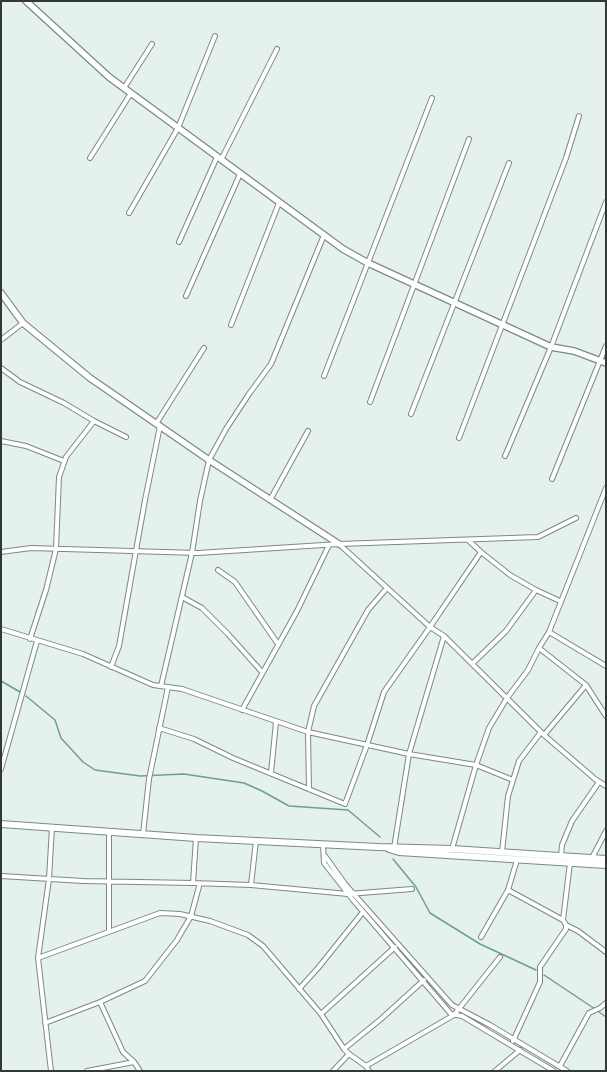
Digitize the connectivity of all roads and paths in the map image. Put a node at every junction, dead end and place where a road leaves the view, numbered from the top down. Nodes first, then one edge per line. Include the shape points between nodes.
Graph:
1 (26, 1) edge
2 (215, 36) dead end
3 (152, 44) dead end
4 (277, 49) dead end
5 (124, 88) junction
6 (131, 93) junction
7 (432, 98) dead end
8 (579, 116) dead end
9 (178, 128) junction
10 (469, 138) dead end
11 (90, 158) dead end
12 (219, 158) junction
13 (510, 163) dead end
14 (240, 174) junction
15 (606, 202) edge
16 (279, 203) junction
17 (129, 213) dead end
18 (324, 235) junction
19 (179, 242) dead end
20 (368, 263) junction
21 (414, 284) junction
22 (1, 293) edge
23 (186, 296) dead end
24 (455, 303) junction
25 (23, 323) junction
26 (231, 325) dead end
27 (503, 325) junction
28 (1, 340) edge
29 (606, 346) edge
30 (551, 347) junction
31 (204, 348) dead end
32 (603, 361) edge
33 (1, 368) edge
34 (324, 376) dead end
35 (370, 402) dead end
36 (411, 414) dead end
37 (94, 421) junction
38 (158, 425) junction
39 (308, 431) dead end
40 (126, 437) dead end
41 (459, 438) dead end
42 (1, 441) edge
43 (505, 456) dead end
44 (209, 460) junction
45 (64, 461) junction
46 (552, 479) dead end
47 (606, 488) edge
48 (270, 500) junction
49 (576, 518) dead end
50 (468, 540) junction
51 (340, 544) junction
52 (329, 545) junction
53 (56, 549) junction
54 (136, 551) junction
55 (1, 552) edge
56 (481, 552) junction
57 (192, 553) junction
58 (218, 570) dead end
59 (387, 588) junction
60 (536, 590) junction
61 (182, 597) junction
62 (560, 601) junction
63 (430, 627) junction
64 (1, 629) edge
65 (549, 632) junction
66 (444, 636) junction
67 (30, 639) junction
68 (37, 641) junction
69 (278, 644) junction
70 (539, 648) junction
71 (472, 664) junction
72 (606, 666) edge
73 (111, 667) junction
74 (262, 672) junction
75 (586, 685) junction
76 (161, 686) junction
77 (168, 687) junction
78 (506, 698) junction
79 (242, 710) junction
80 (606, 716) edge
81 (276, 722) junction
82 (159, 728) junction
83 (308, 732) junction
84 (542, 734) junction
85 (367, 745) junction
86 (409, 754) junction
87 (476, 766) junction
88 (1, 769) edge
89 (270, 773) junction
90 (513, 780) junction
91 (599, 782) junction
92 (606, 786) edge
93 (309, 789) junction
94 (1, 824) edge
95 (52, 827) junction
96 (606, 830) edge
97 (109, 831) junction
98 (143, 834) junction
99 (196, 838) junction
100 (256, 841) junction
101 (323, 844) junction
102 (394, 849) junction
103 (452, 849) junction
104 (502, 852) junction
105 (325, 856) junction
106 (561, 856) junction
107 (592, 858) junction
108 (606, 859) edge
109 (517, 860) junction
110 (570, 863) junction
111 (606, 865) edge
112 (1, 876) edge
113 (49, 879) junction
114 (109, 882) junction
115 (192, 882) junction
116 (200, 883) junction
117 (251, 885) junction
118 (412, 889) dead end
119 (508, 890) junction
120 (348, 894) junction
121 (353, 894) junction
122 (363, 912) junction
123 (191, 916) junction
124 (563, 920) junction
125 (566, 925) junction
126 (109, 931) junction
127 (481, 937) dead end
128 (398, 944) junction
129 (606, 946) edge
130 (394, 948) junction
131 (600, 948) junction
132 (606, 952) edge
133 (500, 957) dead end
134 (38, 958) junction
135 (427, 977) junction
136 (422, 981) junction
137 (299, 989) junction
138 (100, 1002) junction
139 (606, 1003) edge
140 (459, 1009) junction
141 (321, 1014) junction
142 (454, 1015) junction
143 (45, 1023) junction
144 (514, 1039) junction
145 (513, 1046) junction
146 (344, 1049) junction
147 (520, 1050) junction
148 (349, 1054) junction
149 (134, 1062) junction
150 (366, 1066) junction
151 (560, 1066) junction
152 (51, 1071) edge
153 (87, 1071) edge
154 (140, 1071) edge
155 (333, 1071) edge
156 (369, 1071) edge
157 (495, 1071) edge
158 (554, 1071) edge
159 (567, 1071) edge

1 - 5 street
2 - 9 street
3 - 5 street
4 - 12 street
5 - 6 street
6 - 9 street
6 - 11 street
7 - 20 street
8 - 27 street via 566,158
9 - 12 street
9 - 17 street
10 - 21 street
12 - 14 street
12 - 19 street
13 - 24 street
14 - 16 street
14 - 23 street
15 - 30 street
16 - 18 street
16 - 26 street
18 - 20 street
18 - 44 street via 271,364 248,394
20 - 21 street
20 - 34 street
21 - 24 street
21 - 35 street
22 - 25 street
24 - 27 street
24 - 36 street
25 - 28 street
25 - 38 street via 90,378
27 - 30 street
27 - 41 street
29 - 32 street
30 - 32 street via 574,351
30 - 43 street
31 - 38 street
32 - 46 street
33 - 37 street via 20,382
37 - 40 street
37 - 45 street
38 - 44 street
38 - 54 street
39 - 48 street
42 - 45 street via 26,446
44 - 48 street
44 - 57 street
45 - 53 street via 59,477
47 - 62 street
48 - 51 street
49 - 50 street via 538,537
50 - 51 street
50 - 56 street
51 - 52 street
51 - 59 street
52 - 57 street
52 - 69 street
53 - 54 street
53 - 55 street via 31,548
53 - 67 street
54 - 57 street
54 - 73 street via 119,646
56 - 60 street via 510,575
56 - 63 street
57 - 61 street
58 - 69 street via 235,582
59 - 63 street
59 - 83 street via 368,610 314,706
60 - 62 street
60 - 71 street via 506,631
61 - 74 street via 202,608
61 - 76 street
62 - 65 street
63 - 66 street
63 - 85 street via 384,692
64 - 67 street
65 - 70 street
65 - 72 street
66 - 71 street
66 - 86 street
67 - 68 street
68 - 73 street via 83,654
68 - 88 street
69 - 74 street
70 - 75 street
70 - 78 street via 528,670
71 - 78 street
73 - 76 street
74 - 79 street
75 - 80 street
75 - 84 street
76 - 77 street
77 - 79 street via 182,689
77 - 82 street
78 - 84 street
78 - 87 street via 489,728
79 - 81 street
81 - 83 street
81 - 89 street
82 - 89 street via 194,739
82 - 98 street via 149,779
83 - 85 street
83 - 93 street
84 - 90 street via 519,761
84 - 91 street
85 - 86 street
85 - 93 street via 345,804
86 - 87 street
86 - 102 street
87 - 90 street
87 - 103 street
89 - 93 street
90 - 104 street via 508,796
91 - 92 street
91 - 106 street via 572,821 562,845
94 - 95 main road
95 - 97 main road
95 - 113 street
96 - 107 street
97 - 98 main road
97 - 114 street
98 - 99 main road
99 - 100 main road
99 - 115 street
100 - 101 main road
100 - 117 street
101 - 102 main road
101 - 105 street
102 - 103 main road
102 - 109 main road
103 - 104 main road
104 - 106 main road
105 - 120 street via 324,863
105 - 121 street
106 - 107 main road
107 - 108 main road
109 - 110 main road
109 - 119 street
110 - 111 main road
110 - 124 street
112 - 113 street
113 - 114 street
113 - 134 street
114 - 115 street
114 - 126 street
115 - 116 street
116 - 117 street
116 - 123 street
117 - 120 street
118 - 121 street
119 - 124 street
119 - 127 street
120 - 121 street
120 - 122 street
121 - 128 street
122 - 130 street
122 - 137 street
123 - 126 street via 160,913
123 - 137 street via 248,935 263,946
123 - 138 street via 177,940 145,981
124 - 125 street
125 - 131 street
125 - 144 street via 566,929 540,967 540,982
126 - 134 street
128 - 130 street
128 - 135 street
129 - 131 street
130 - 136 street
130 - 141 street
131 - 132 street
133 - 140 street
134 - 143 street
135 - 136 street
135 - 140 street via 452,1005
136 - 142 street
136 - 146 street
137 - 141 street
138 - 143 street
138 - 149 street via 123,1052
139 - 151 street via 589,1013
140 - 142 street
140 - 144 street
141 - 146 street
142 - 145 street via 462,1016
142 - 150 street
143 - 152 street
144 - 145 street
144 - 151 street
145 - 147 street
146 - 148 street
147 - 157 street
147 - 158 street
148 - 150 street
148 - 155 street
149 - 153 street
149 - 154 street
150 - 156 street
151 - 159 street

